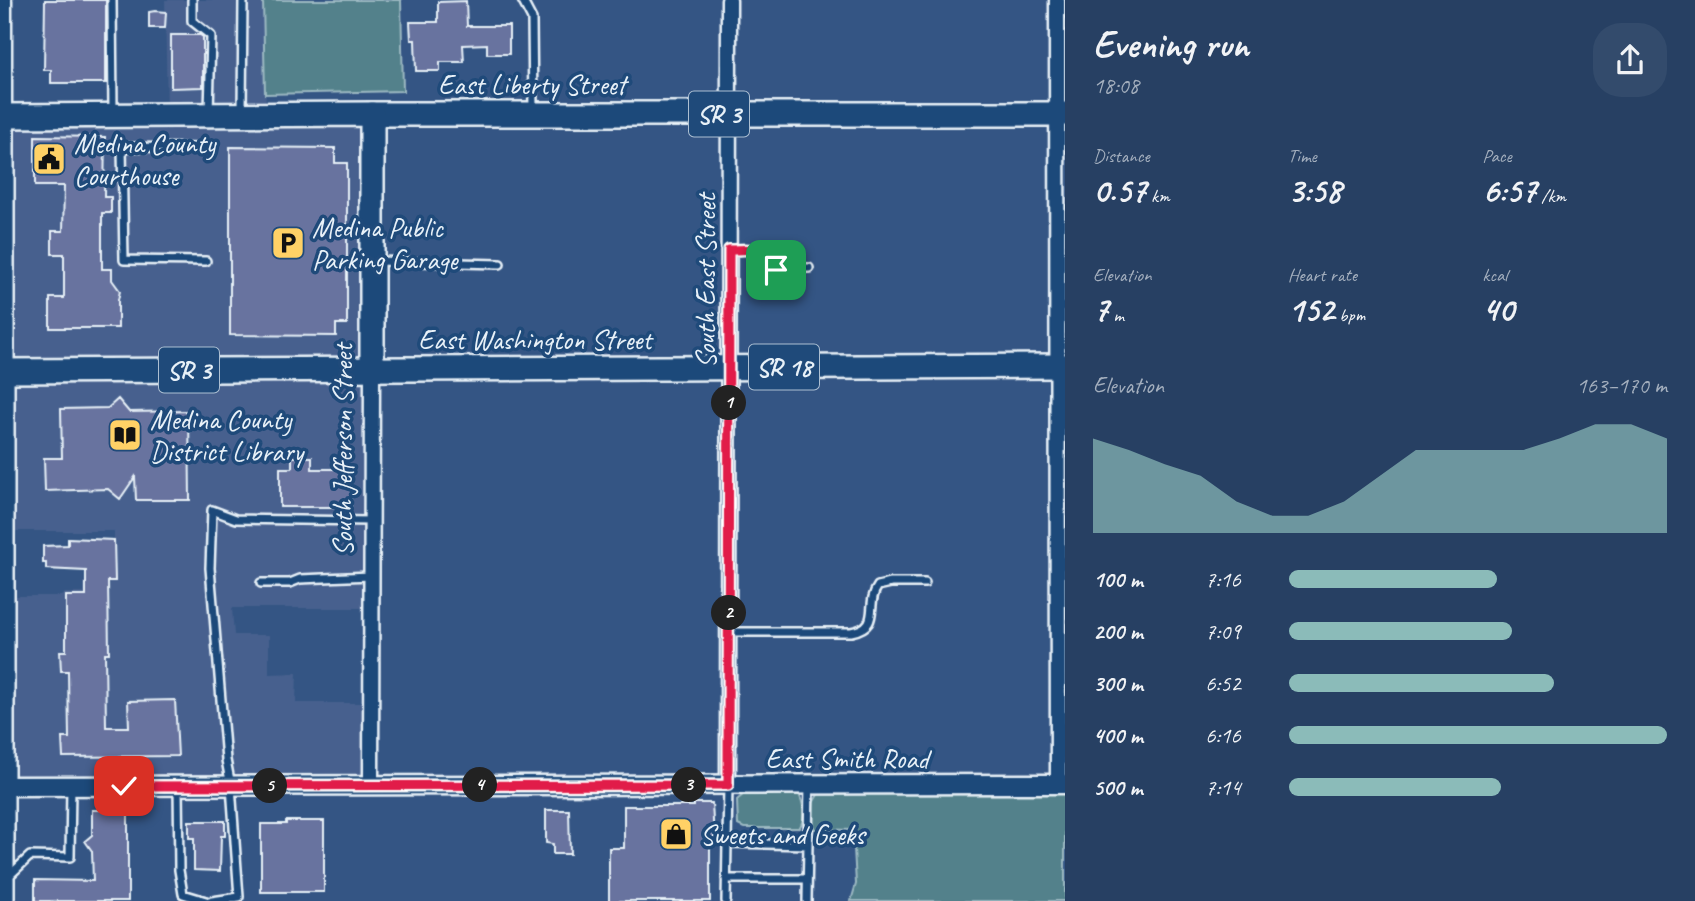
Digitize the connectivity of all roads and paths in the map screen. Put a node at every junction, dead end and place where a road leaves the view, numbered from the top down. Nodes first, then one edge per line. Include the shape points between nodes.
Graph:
1 (4, 0) edge
2 (112, 0) edge
3 (192, 0) edge
4 (243, 0) edge
5 (522, 0) edge
6 (729, 0) edge
7 (1057, 0) edge
8 (113, 114) junction
9 (209, 114) junction
10 (242, 114) junction
11 (372, 114) junction
12 (533, 114) junction
13 (729, 114) junction
14 (1061, 114) edge
15 (2, 116) edge
16 (205, 148) dead end
17 (729, 250) junction
18 (206, 261) dead end
19 (372, 261) junction
20 (500, 264) dead end
21 (809, 268) dead end
22 (1062, 366) edge
23 (729, 368) junction
24 (372, 369) junction
25 (2, 371) edge
26 (372, 521) junction
27 (372, 576) junction
28 (261, 583) dead end
29 (925, 583) dead end
30 (729, 632) junction
31 (809, 784) junction
32 (1062, 784) edge
33 (371, 785) junction
34 (728, 785) junction
35 (2, 786) edge
36 (71, 786) junction
37 (178, 786) junction
38 (231, 786) junction
39 (727, 843) junction
40 (808, 845) junction
41 (726, 879) junction
42 (807, 879) junction
43 (4, 880) junction
44 (4, 901) edge
45 (206, 901) edge
46 (212, 901) edge
47 (726, 901) edge
48 (807, 901) edge

1 - 15 street
2 - 8 lane
3 - 9 lane via 192,22 211,36
4 - 10 lane
5 - 12 lane via 532,19
6 - 13 street, South East Street
7 - 14 street
8 - 9 main road, East Liberty Street / SR 3
8 - 15 main road, East Liberty Street / SR 3
9 - 10 main road, East Liberty Street / SR 3
10 - 11 main road, East Liberty Street / SR 3
11 - 12 main road, East Liberty Street / SR 3
11 - 19 main road, South Jefferson Street
12 - 13 main road, East Liberty Street / SR 3
13 - 14 main road, East Liberty Street / SR 3
13 - 17 street, South East Street
14 - 22 street
15 - 25 main road
16 - 18 lane via 122,147 124,260
17 - 21 lane via 755,250 769,268
17 - 23 street, South East Street
19 - 20 lane
19 - 24 main road, South Jefferson Street
22 - 23 main road, East Washington Street / SR 18
22 - 32 street
23 - 24 main road, East Washington Street / SR 18
23 - 30 street, South East Street
24 - 25 main road, East Washington Street / SR 3
24 - 26 street, South Jefferson Street
25 - 35 main road
26 - 27 street, South Jefferson Street
26 - 38 lane via 236,519 212,510 210,568
27 - 28 lane
27 - 33 street, South Jefferson Street
29 - 30 lane via 878,586 870,623 862,630
30 - 34 street, South East Street
31 - 32 street, East Smith Road
31 - 34 street, East Smith Road
31 - 40 lane
33 - 34 street, East Smith Road
33 - 38 street, East Smith Road
34 - 39 lane
35 - 36 street, East Smith Road
35 - 43 main road
36 - 37 street, East Smith Road
36 - 43 lane via 70,857 30,856
37 - 38 street, East Smith Road
37 - 45 lane via 183,894
38 - 46 lane via 239,897
39 - 40 lane
39 - 41 lane
40 - 42 lane
41 - 42 lane
41 - 47 lane
42 - 48 lane
43 - 44 main road

